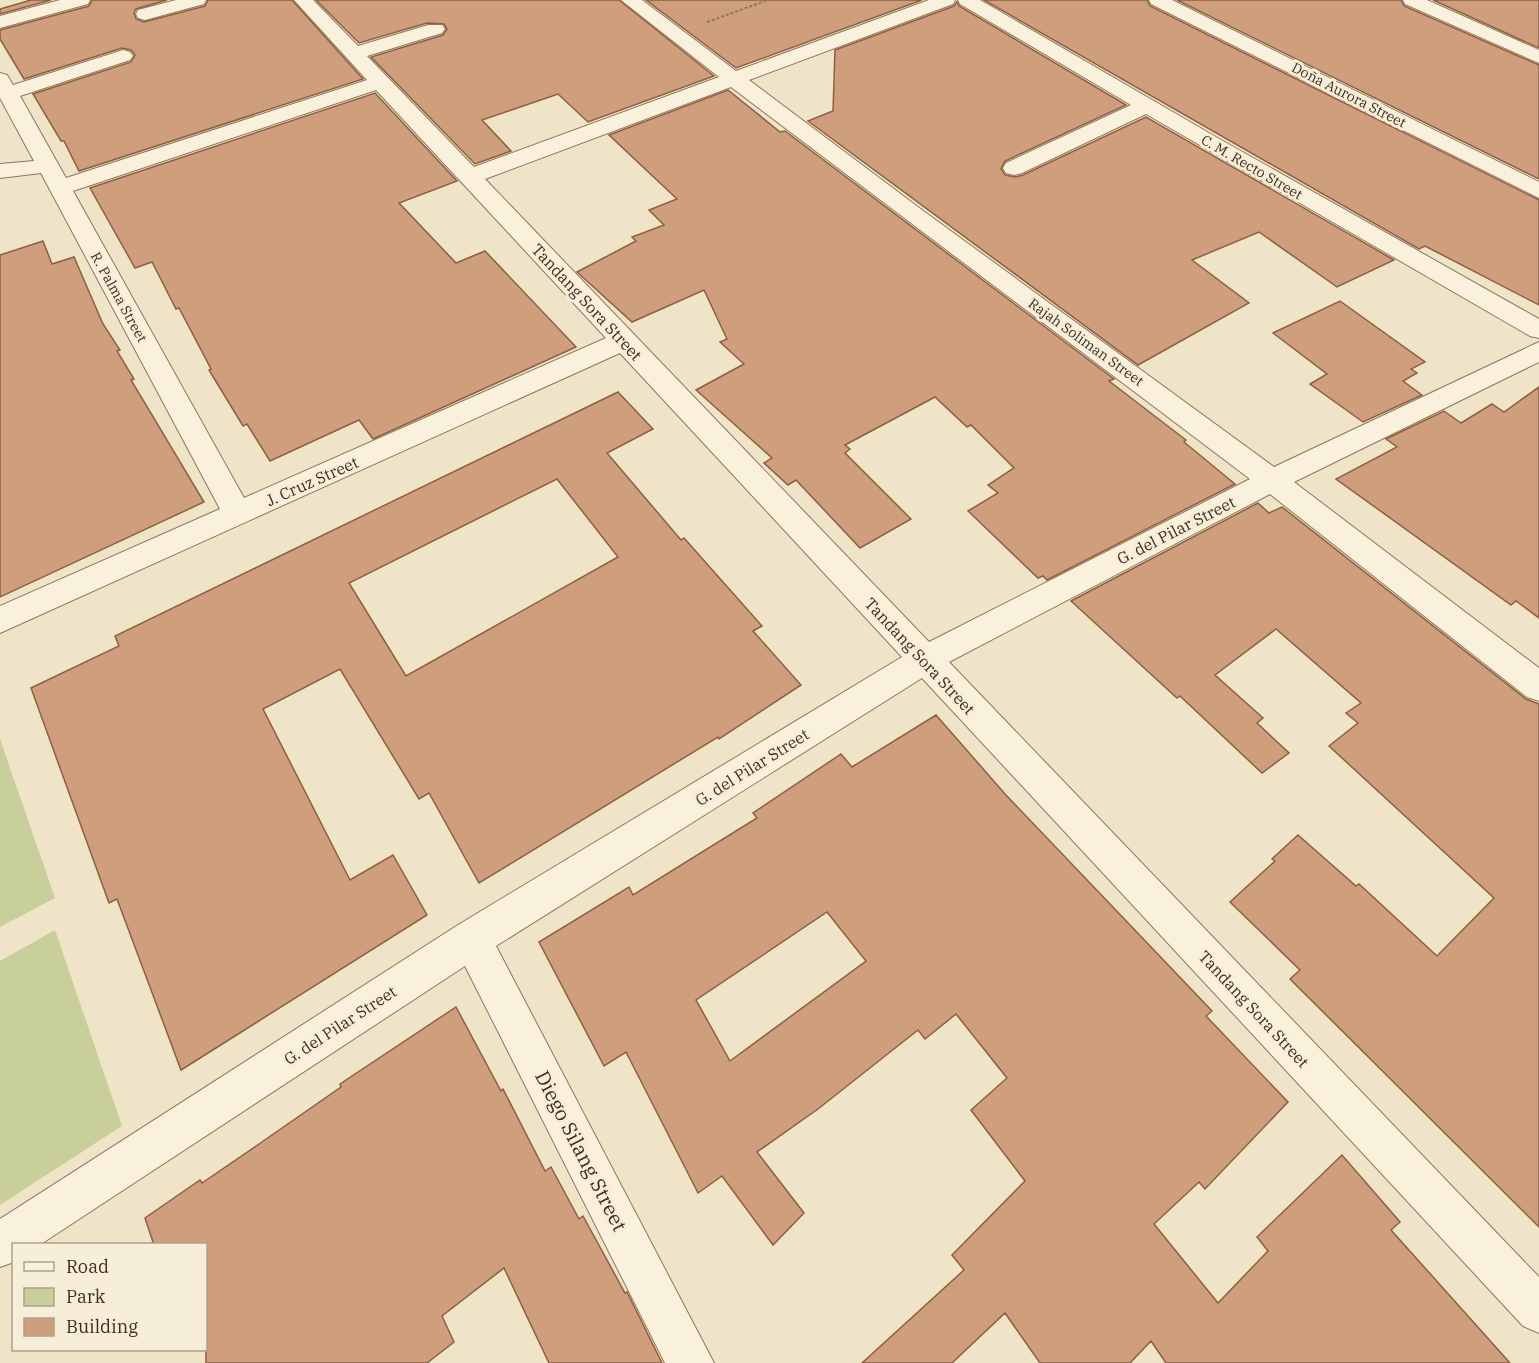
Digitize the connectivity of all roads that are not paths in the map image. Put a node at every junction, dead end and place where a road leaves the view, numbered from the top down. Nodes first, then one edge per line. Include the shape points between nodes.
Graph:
1 (81, 0) edge
2 (197, 0) edge
3 (303, 0) edge
4 (630, 0) edge
5 (946, 0) edge
6 (967, 0) edge
7 (1158, 0) edge
8 (1412, 0) edge
9 (144, 14) dead end
10 (0, 22) edge
11 (435, 29) dead end
12 (354, 54) junction
13 (123, 56) dead end
14 (1539, 57) edge
15 (737, 79) junction
16 (380, 82) junction
17 (4, 86) edge
18 (1147, 106) junction
19 (1014, 168) dead end
20 (0, 171) edge
21 (54, 177) junction
22 (469, 177) junction
23 (1539, 191) edge
24 (1539, 330) edge
25 (623, 341) junction
26 (1539, 351) edge
27 (1272, 480) junction
28 (237, 514) junction
29 (0, 620) edge
30 (924, 660) junction
31 (1539, 687) edge
32 (472, 939) junction
33 (0, 1245) edge
34 (1539, 1310) edge
35 (690, 1363) edge

1 - 10 street
2 - 9 street
3 - 12 street, Tandang Sora Street
4 - 15 street, Rajah Soliman Street
5 - 15 street
6 - 18 street, C. M. Recto Street
7 - 23 street, Doña Aurora Street
8 - 14 street
11 - 12 street
12 - 16 street, Tandang Sora Street
13 - 17 street
15 - 22 street
15 - 27 street, Rajah Soliman Street
16 - 21 street
16 - 22 street, Tandang Sora Street
17 - 21 street, R. Palma Street
18 - 19 street
18 - 24 street, C. M. Recto Street
20 - 21 street
21 - 28 street, R. Palma Street
22 - 25 street, Tandang Sora Street
25 - 28 street, J. Cruz Street
25 - 30 street, Tandang Sora Street
26 - 27 street, G. del Pilar Street
27 - 30 street, G. del Pilar Street
27 - 31 street, Rajah Soliman Street
28 - 29 street, J. Cruz Street
30 - 32 street, G. del Pilar Street
30 - 34 street, Tandang Sora Street
32 - 33 street, G. del Pilar Street
32 - 35 street, Diego Silang Street

